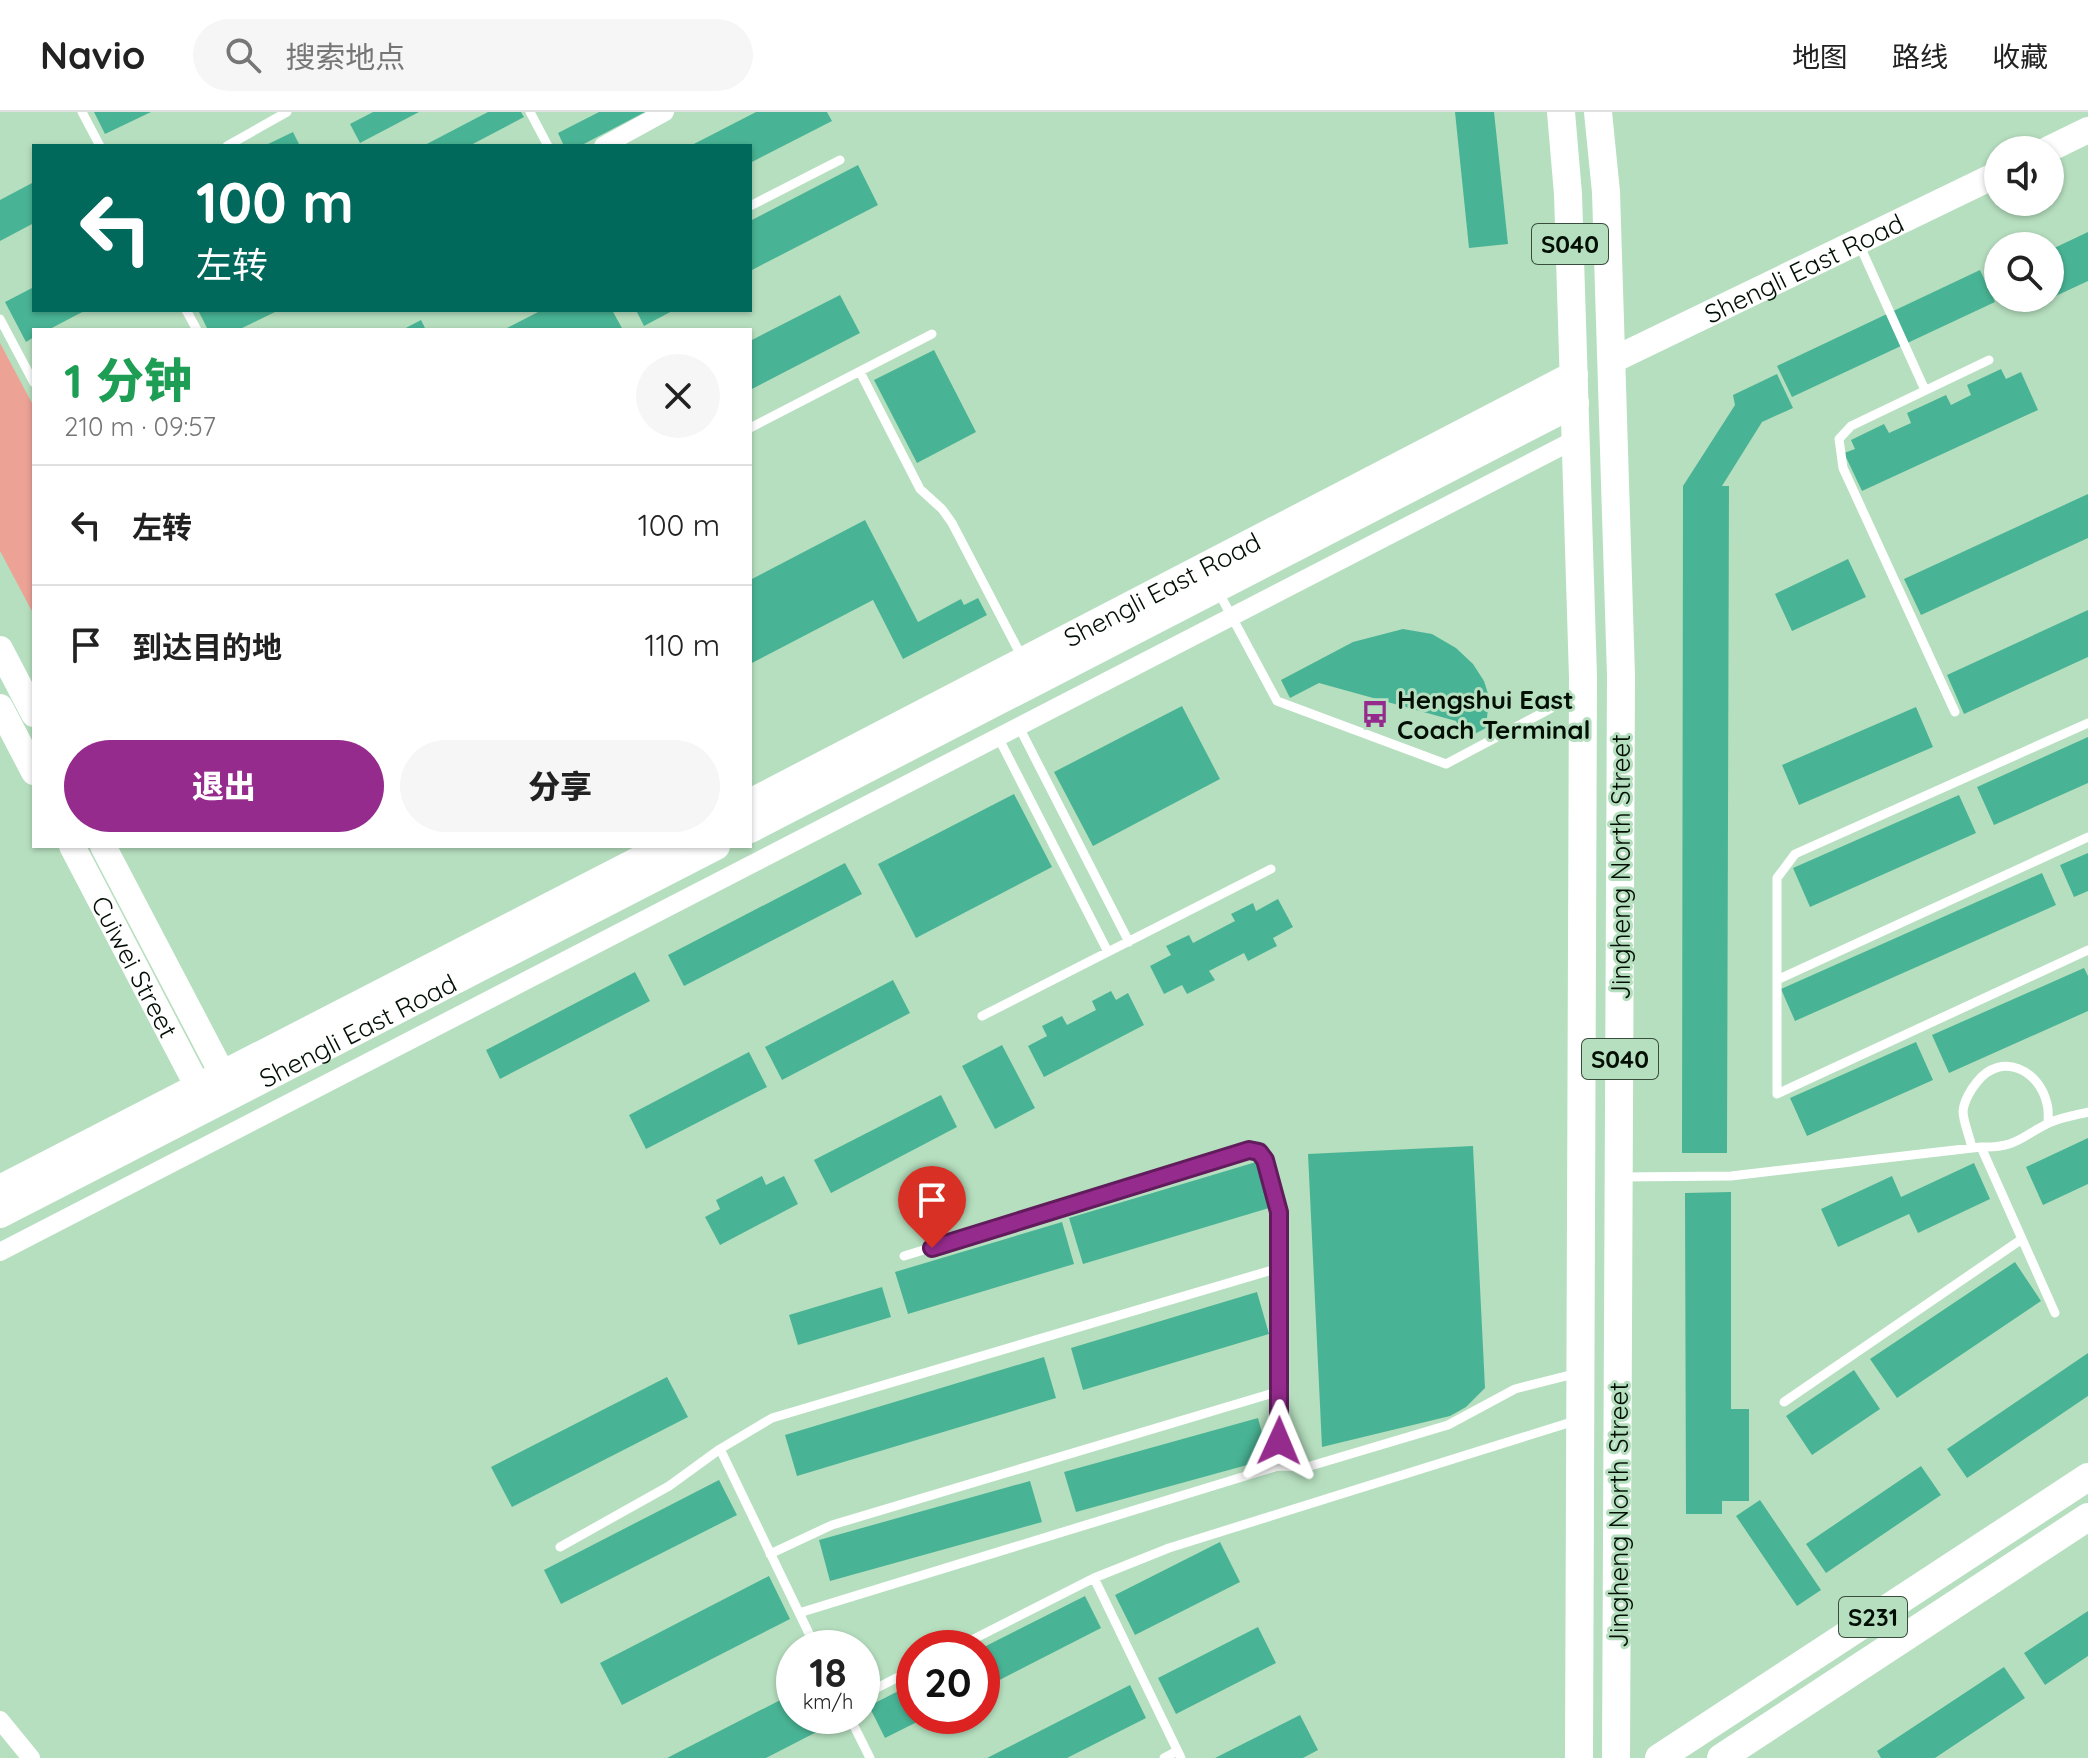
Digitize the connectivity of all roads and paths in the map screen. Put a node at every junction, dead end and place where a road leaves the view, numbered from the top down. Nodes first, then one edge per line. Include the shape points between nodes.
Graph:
1 (82, 112) edge
2 (287, 112) edge
3 (530, 112) edge
4 (665, 112) edge
5 (1561, 112) edge
6 (1598, 112) edge
7 (2088, 130) edge
8 (2064, 142) edge
9 (99, 144) edge
10 (231, 144) edge
11 (547, 144) edge
12 (607, 144) edge
13 (840, 160) dead end
14 (1984, 181) edge
15 (752, 205) edge
16 (1858, 242) junction
17 (0, 319) edge
18 (932, 334) dead end
19 (1989, 360) dead end
20 (1611, 361) junction
21 (860, 372) junction
22 (32, 379) edge
23 (1574, 389) junction
24 (1925, 390) junction
25 (752, 427) edge
26 (1576, 439) junction
27 (1217, 588) junction
28 (1232, 617) junction
29 (0, 649) edge
30 (1024, 662) junction
31 (1583, 692) junction
32 (32, 710) edge
33 (1955, 712) dead end
34 (2088, 723) edge
35 (4, 725) edge
36 (1019, 727) junction
37 (998, 737) junction
38 (32, 769) edge
39 (752, 802) edge
40 (752, 828) edge
41 (2088, 837) edge
42 (73, 848) edge
43 (104, 848) edge
44 (663, 848) edge
45 (712, 848) edge
46 (1271, 869) dead end
47 (1129, 942) junction
48 (2088, 950) edge
49 (1108, 952) junction
50 (1777, 980) junction
51 (982, 1016) dead end
52 (210, 1081) junction
53 (2088, 1112) edge
54 (2048, 1123) junction
55 (1977, 1147) junction
56 (1620, 1177) junction
57 (0, 1189) edge
58 (0, 1214) edge
59 (2022, 1239) junction
60 (0, 1252) edge
61 (904, 1256) dead end
62 (1279, 1268) junction
63 (2055, 1313) dead end
64 (1582, 1372) junction
65 (1280, 1391) junction
66 (1784, 1402) dead end
67 (1581, 1419) junction
68 (720, 1449) junction
69 (1278, 1466) junction
70 (2088, 1477) edge
71 (2088, 1517) edge
72 (560, 1547) dead end
73 (770, 1554) junction
74 (1094, 1578) junction
75 (799, 1613) junction
76 (807, 1630) edge
77 (991, 1630) edge
78 (0, 1720) edge
79 (858, 1734) edge
80 (1179, 1755) edge
81 (31, 1758) edge
82 (870, 1758) edge
83 (1164, 1758) edge
84 (1579, 1758) edge
85 (1616, 1758) edge
86 (1659, 1758) edge
87 (1721, 1758) edge

1 - 9 lane
2 - 10 lane
3 - 11 lane
4 - 12 street
5 - 23 main road, S040
6 - 20 main road, S040
7 - 8 street
13 - 15 lane
14 - 16 street, Shengli East Road
16 - 20 street, Shengli East Road
16 - 24 lane
17 - 22 lane
18 - 21 lane
19 - 24 lane
20 - 56 main road, Jingheng North Street / S040 via 1621,676
21 - 25 lane
21 - 30 lane via 920,489 952,523
23 - 26 main road, Jingheng North Street / S040
23 - 27 main road, Shengli East Road
23 - 30 main road, Shengli East Road
24 - 33 lane via 1851,426 1839,439 1838,449
26 - 28 street
26 - 31 main road, Jingheng North Street / S040
27 - 28 lane
27 - 40 main road, Shengli East Road
28 - 31 lane via 1277,701 1446,764
28 - 36 street
29 - 32 street
30 - 39 main road, Shengli East Road
31 - 64 main road, Jingheng North Street / S040
34 - 50 lane via 1795,854 1777,878
35 - 38 street
36 - 37 street
36 - 47 lane
37 - 49 lane
37 - 60 street
41 - 50 lane
42 - 52 street, Cuiwei Street
43 - 52 street, Cuiwei Street
44 - 52 main road, Shengli East Road
45 - 58 main road, Shengli East Road
46 - 47 lane
47 - 49 lane
48 - 50 lane via 1777,1094
49 - 51 lane
52 - 57 main road, Shengli East Road
53 - 54 lane
54 - 55 lane via 2004,1148
54 - 55 lane via 2047,1103 2038,1085 2018,1067 1994,1068 1971,1090 1963,1111
55 - 56 lane via 1731,1176
55 - 59 lane
56 - 85 main road, Jingheng North Street / S040
59 - 63 lane
59 - 66 lane
61 - 62 lane via 1249,1150 1265,1160 1279,1212
62 - 65 lane
62 - 68 lane via 772,1418
64 - 67 main road, Jingheng North Street / S040
64 - 69 lane via 1515,1389 1448,1425 1307,1467
65 - 69 lane
65 - 73 lane via 832,1525
67 - 74 lane via 1169,1548
67 - 84 main road, Jingheng North Street / S040
68 - 72 lane via 669,1486
68 - 73 lane
69 - 75 lane
70 - 86 main road, S231
71 - 87 main road, S231
73 - 75 lane
74 - 77 lane
74 - 80 lane
75 - 76 lane
78 - 81 street
79 - 82 lane
80 - 83 lane

